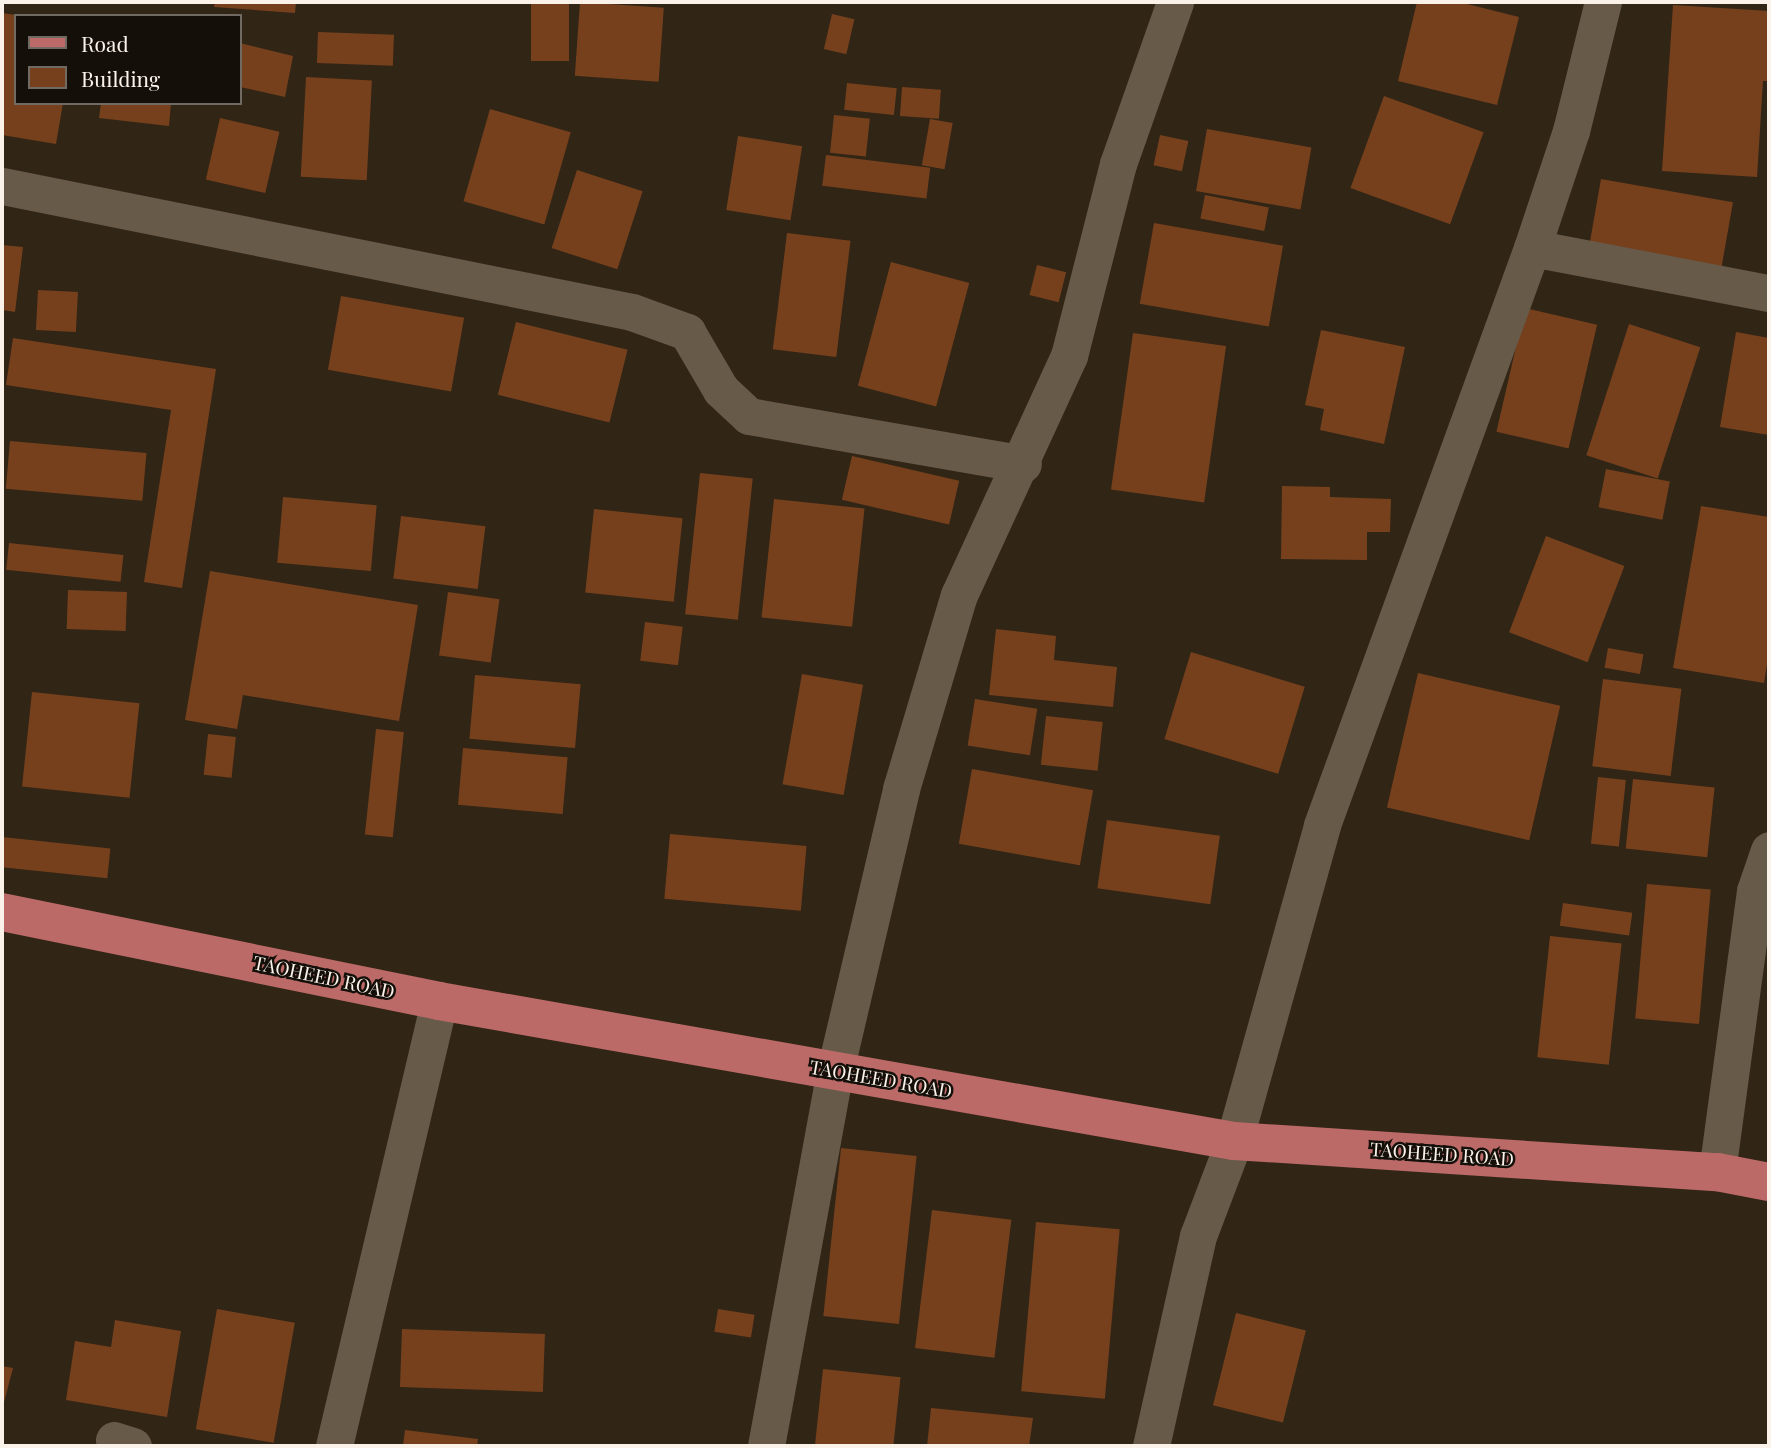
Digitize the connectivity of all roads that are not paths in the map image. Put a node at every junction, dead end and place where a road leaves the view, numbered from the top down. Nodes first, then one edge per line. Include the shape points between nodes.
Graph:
1 (1175, 2) edge
2 (1604, 2) edge
3 (2, 186) edge
4 (1532, 248) junction
5 (1769, 293) edge
6 (1024, 464) junction
7 (1769, 850) edge
8 (2, 912) edge
9 (439, 1001) junction
10 (835, 1071) junction
11 (1234, 1141) junction
12 (1717, 1172) junction
13 (1769, 1182) edge
14 (334, 1446) edge
15 (766, 1446) edge
16 (1151, 1446) edge

1 - 6 street via 1118,164 1069,356
2 - 4 street via 1571,131
3 - 6 street via 632,312 687,332 722,390 749,416
4 - 5 street
4 - 11 street via 1321,825
6 - 10 street via 959,594 901,789
7 - 12 street via 1755,891
8 - 9 main road, TAOHEED ROAD
9 - 10 main road, TAOHEED ROAD
9 - 14 street
10 - 11 main road, TAOHEED ROAD
10 - 15 street
11 - 12 main road, TAOHEED ROAD
11 - 16 street via 1198,1236
12 - 13 main road, TAOHEED ROAD

